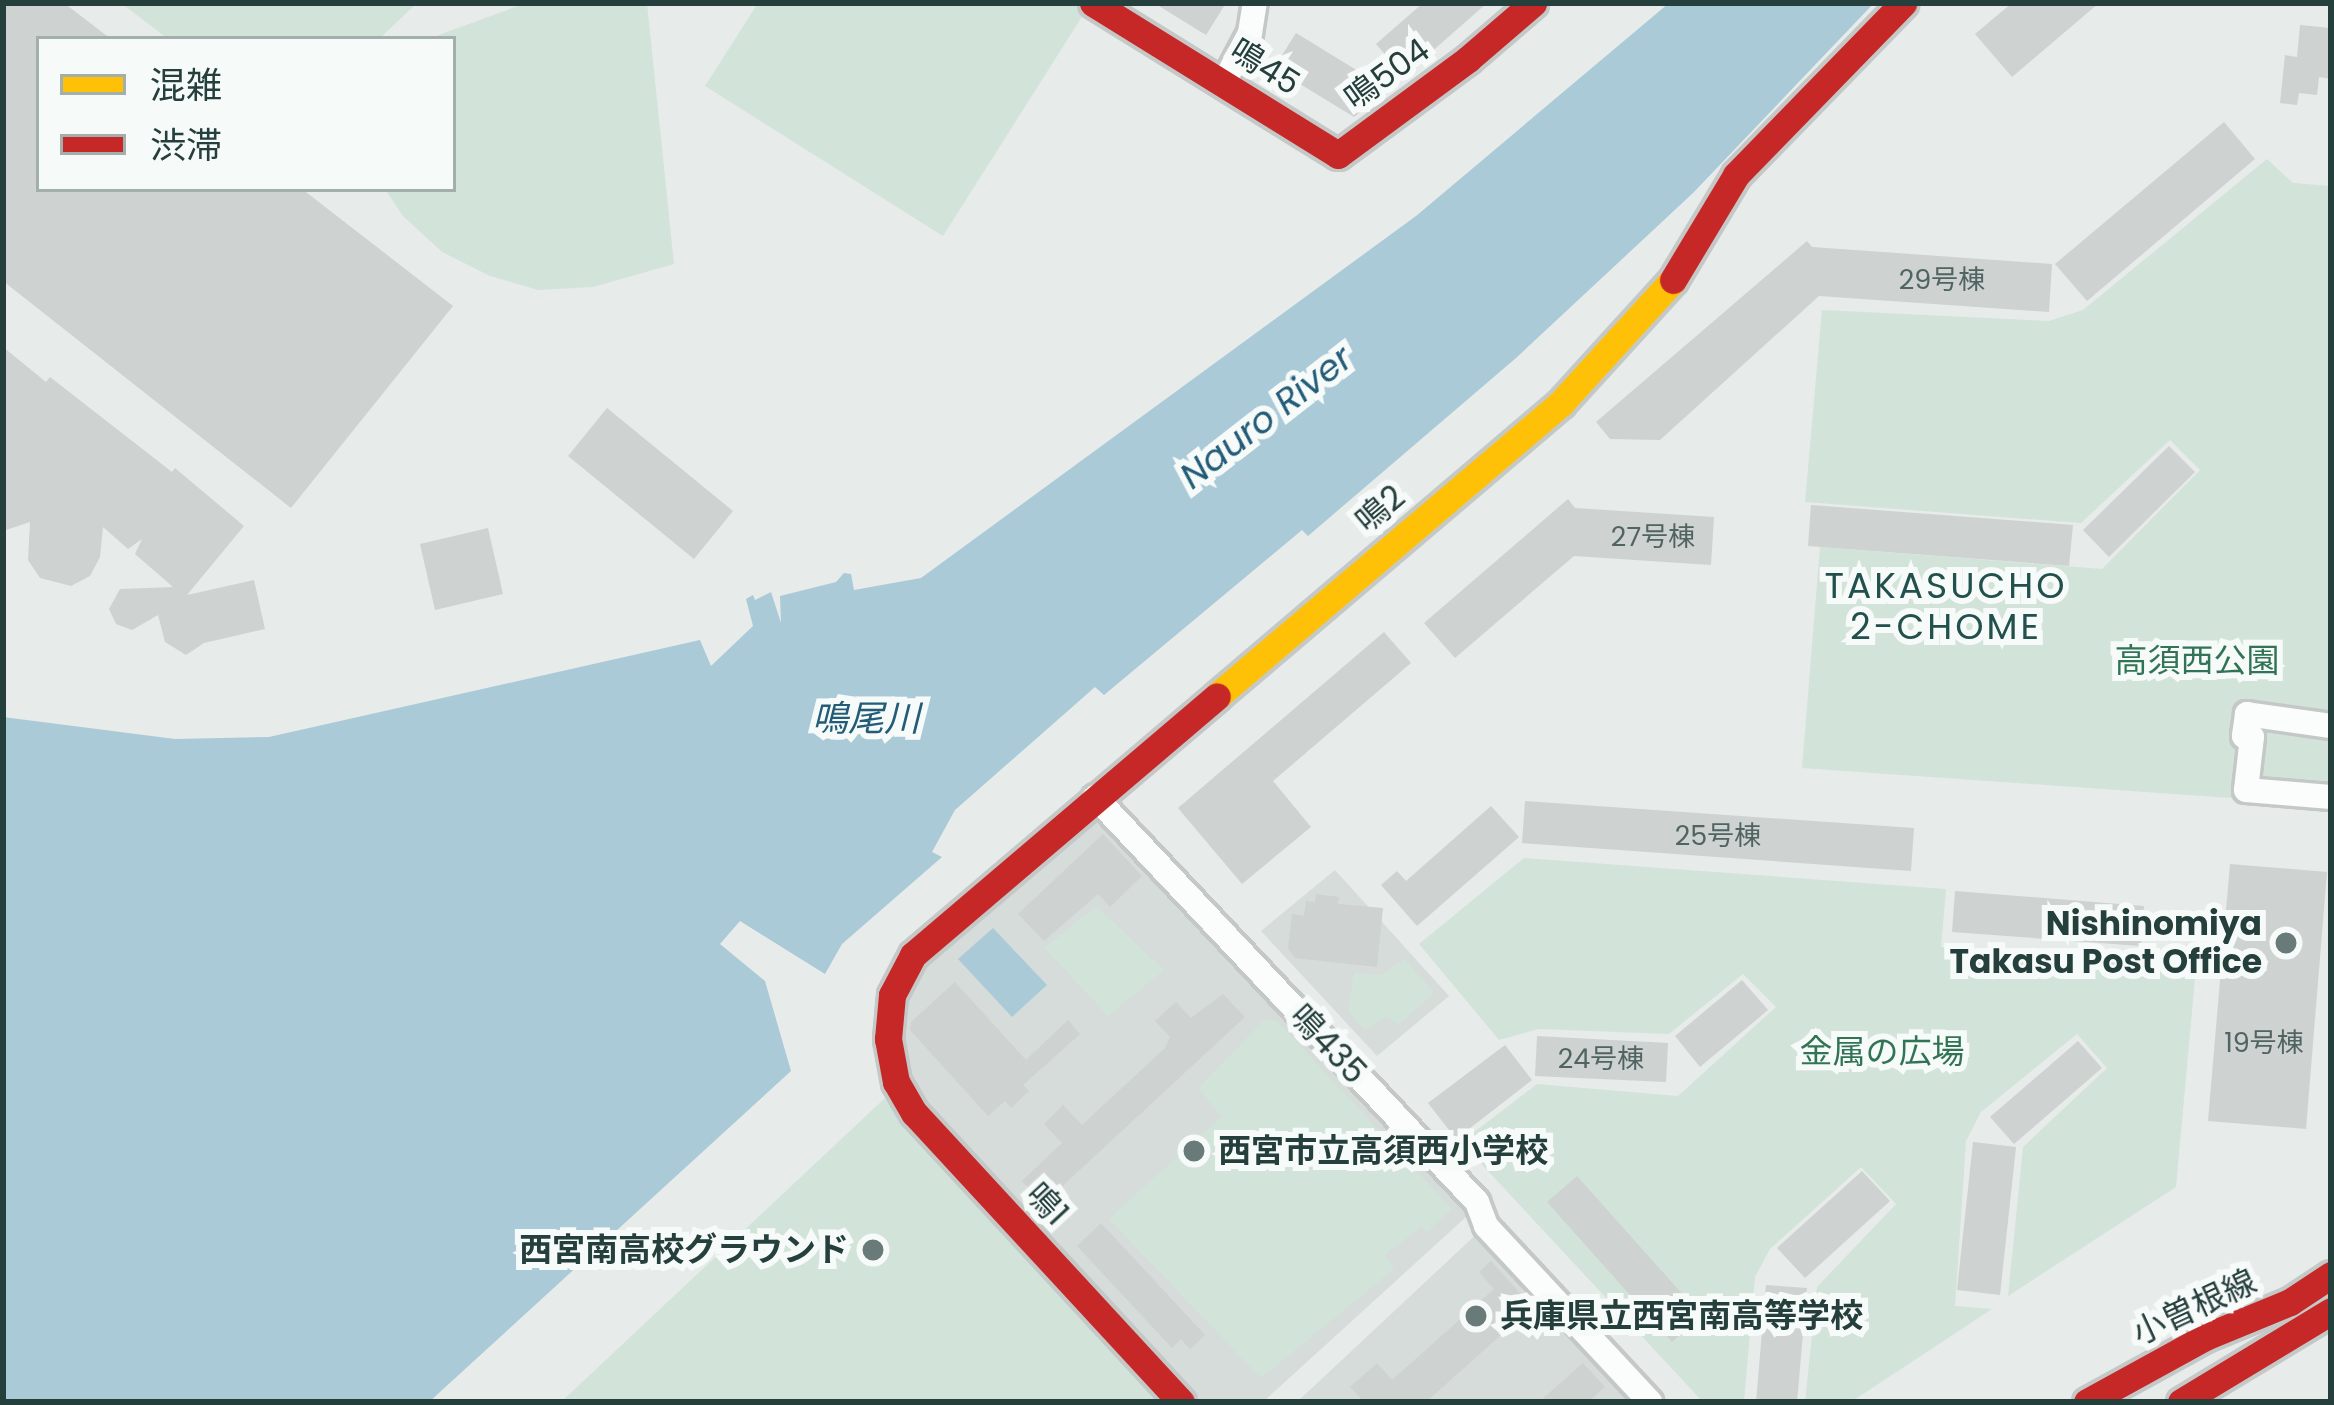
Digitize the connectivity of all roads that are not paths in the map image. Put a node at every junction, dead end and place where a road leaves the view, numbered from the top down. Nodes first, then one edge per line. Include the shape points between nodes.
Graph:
1 (1093, 3) edge
2 (1255, 3) edge
3 (1533, 3) edge
4 (1903, 3) edge
5 (1222, 84) junction
6 (1338, 155) joint
7 (2331, 726) edge
8 (1096, 797) junction
9 (2331, 797) edge
10 (887, 1039) joint
11 (2331, 1275) edge
12 (2290, 1302) junction
13 (2331, 1312) edge
14 (1181, 1402) edge
15 (1650, 1402) edge
16 (2086, 1402) edge
17 (2134, 1402) edge
18 (2181, 1402) edge
19 (2214, 1402) edge

1 - 5 street, 鳴45
2 - 5 street via 1250,33
3 - 6 street, 鳴504
4 - 8 street, 鳴2 via 1736,175 1667,290 1561,403
5 - 6 street, 鳴45
7 - 9 street via 2246,714 2244,736 2252,737 2246,790
8 - 10 street, 鳴2 via 913,955 892,995
8 - 15 street, 鳴435 via 1477,1202 1486,1226
10 - 14 street, 鳴1 via 896,1082 914,1114
11 - 12 street, 小曽根線
12 - 16 street, 小曽根線 via 2205,1336
12 - 17 street
13 - 18 street
13 - 19 street

